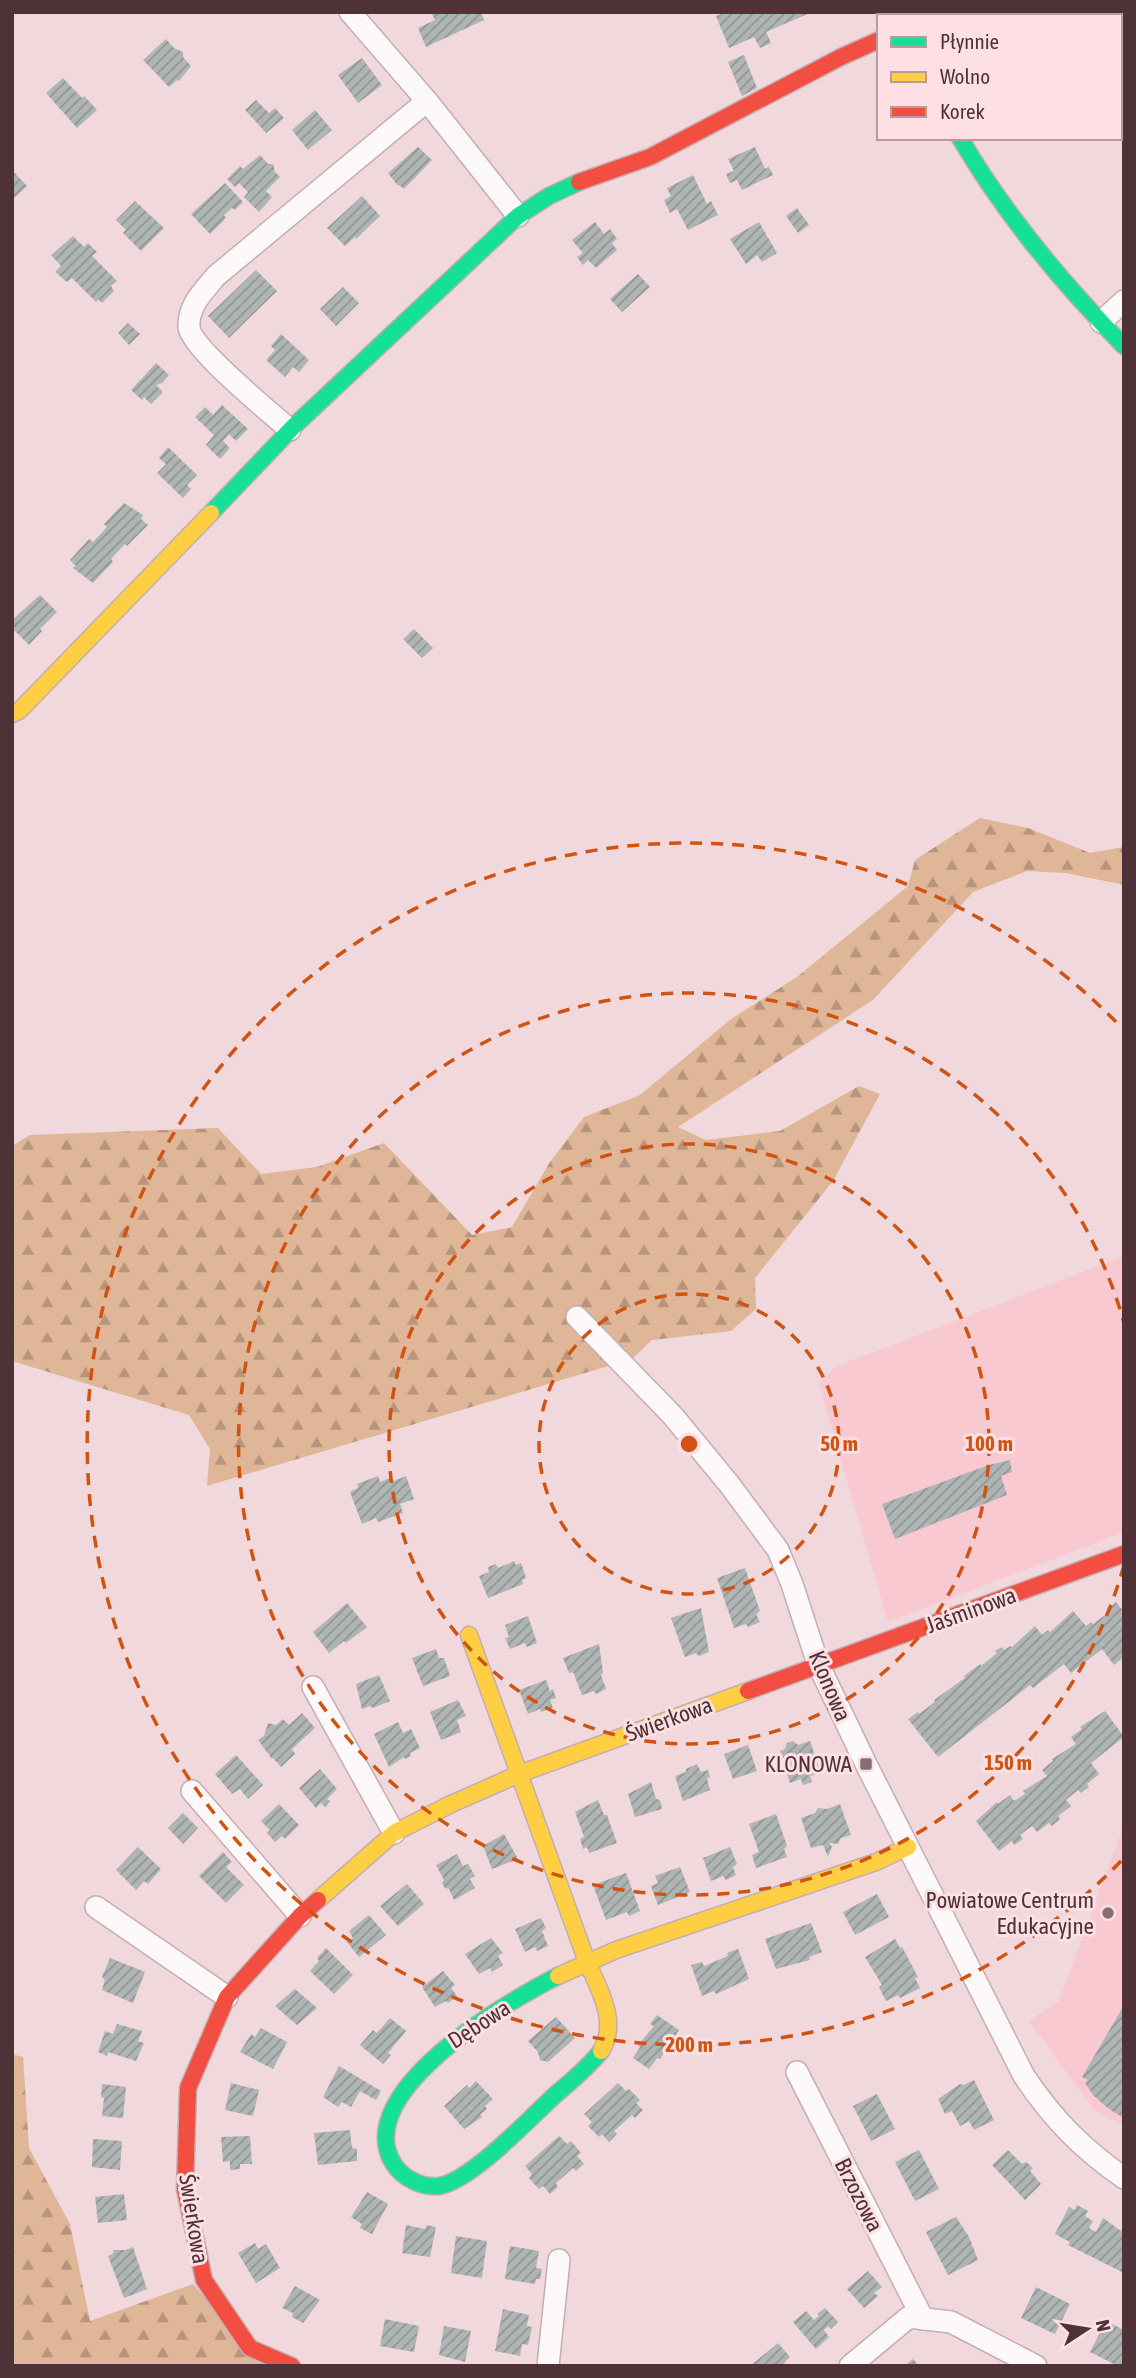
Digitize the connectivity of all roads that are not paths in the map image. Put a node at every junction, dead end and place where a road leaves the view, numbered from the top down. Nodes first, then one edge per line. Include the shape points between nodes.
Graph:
1 (350, 12) edge
2 (877, 41) edge
3 (427, 101) junction
4 (961, 140) edge
5 (518, 216) junction
6 (1124, 301) edge
7 (1101, 322) junction
8 (1124, 346) edge
9 (290, 430) junction
10 (12, 714) edge
11 (577, 1317) dead end
12 (1124, 1554) edge
13 (470, 1635) dead end
14 (818, 1664) junction
15 (313, 1687) dead end
16 (519, 1774) junction
17 (192, 1791) dead end
18 (394, 1833) junction
19 (908, 1847) junction
20 (96, 1907) dead end
21 (300, 1916) junction
22 (587, 1962) junction
23 (227, 1997) junction
24 (797, 2072) dead end
25 (1124, 2178) edge
26 (559, 2260) dead end
27 (923, 2319) junction
28 (292, 2366) edge
29 (548, 2366) edge
30 (850, 2366) edge
31 (1036, 2366) edge

1 - 3 street
2 - 5 street via 650,157 585,179
3 - 5 street
3 - 9 street via 216,276 192,306 191,336
4 - 7 street via 1019,228
5 - 9 street
6 - 7 street
7 - 8 street
9 - 10 street via 62,669
11 - 14 street, Klonowa via 673,1416 778,1550
12 - 14 street, Jaśminowa
13 - 16 street
14 - 16 street, Świerkowa
14 - 19 street, Klonowa
15 - 18 street
16 - 18 street, Świerkowa
16 - 22 street
17 - 21 street
18 - 21 street, Świerkowa
19 - 22 street, Dębowa
19 - 25 street, Klonowa via 1024,2076 1068,2134
20 - 23 street
21 - 23 street, Świerkowa
22 - 22 street, Dębowa via 468,2029 421,2070 388,2119 387,2144 393,2164 406,2176 425,2186 442,2186 460,2177 604,2048 608,2016
23 - 28 street, Świerkowa via 188,2088 185,2189 204,2280 250,2348
24 - 27 street, Brzozowa
26 - 29 street
27 - 30 street via 909,2317
27 - 31 street via 951,2322

